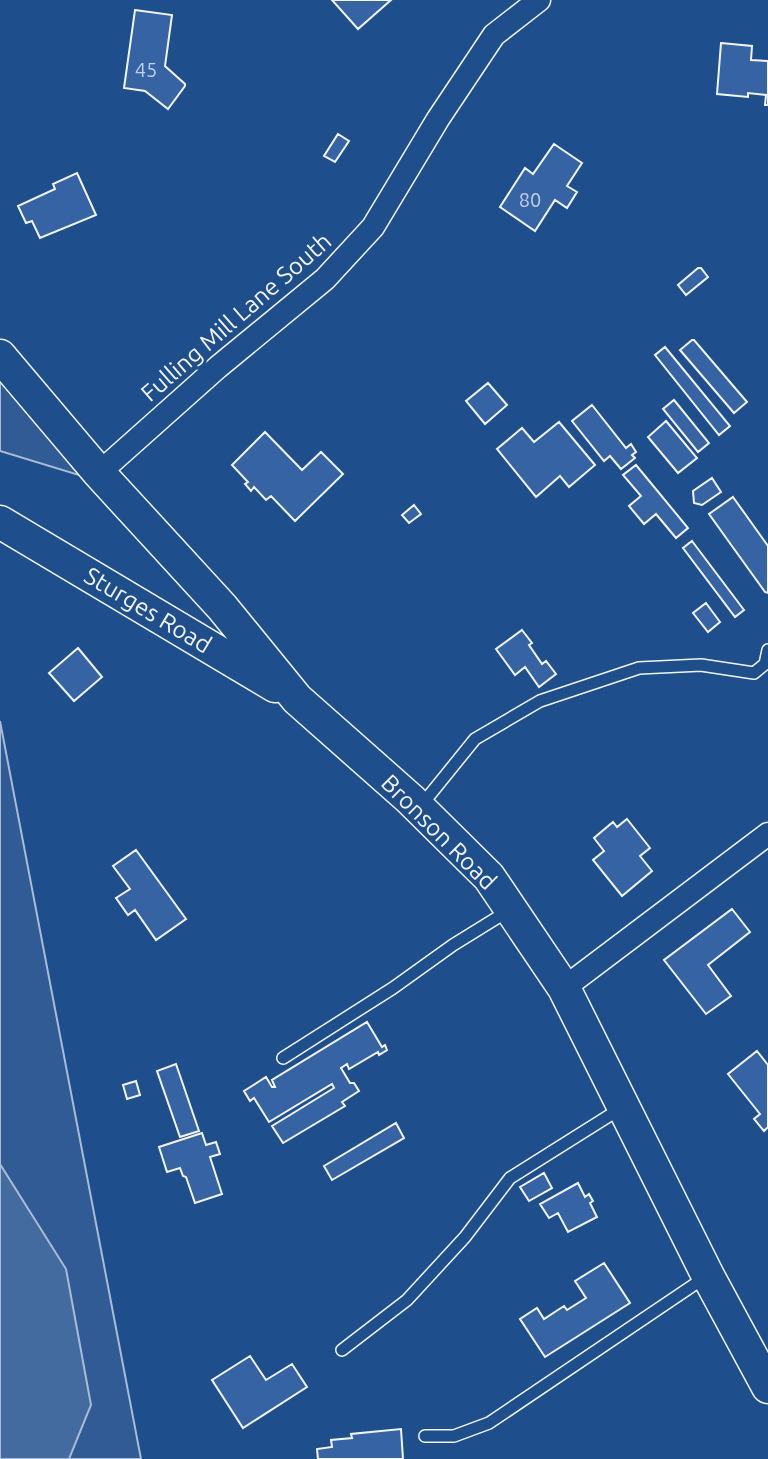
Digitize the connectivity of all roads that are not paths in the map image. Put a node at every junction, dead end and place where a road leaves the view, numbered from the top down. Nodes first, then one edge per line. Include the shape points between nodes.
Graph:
1 (539, 0) edge
2 (0, 356) edge
3 (99, 473) junction
4 (0, 522) edge
5 (768, 650) edge
6 (297, 699) junction
7 (419, 807) junction
8 (768, 834) edge
9 (511, 908) junction
10 (564, 988) junction
11 (283, 1058) dead end
12 (623, 1107) junction
13 (708, 1276) junction
14 (342, 1350) dead end
15 (768, 1387) edge
16 (425, 1436) dead end

1 - 3 street, Fulling Mill Lane South via 494,35 373,227 325,279
2 - 3 main road, Bronson Road
3 - 6 main road, Bronson Road via 222,607
4 - 6 main road, Sturges Road
5 - 7 lane via 765,664 754,673 701,665 639,668 540,701 475,739
6 - 7 main road, Bronson Road
7 - 9 main road, Bronson Road via 489,877
8 - 10 street
9 - 10 main road, Bronson Road
9 - 11 lane
10 - 12 main road, Bronson Road
12 - 13 main road, Bronson Road
12 - 14 lane via 510,1178 407,1300
13 - 15 main road, Bronson Road
13 - 16 lane via 489,1423 454,1436

